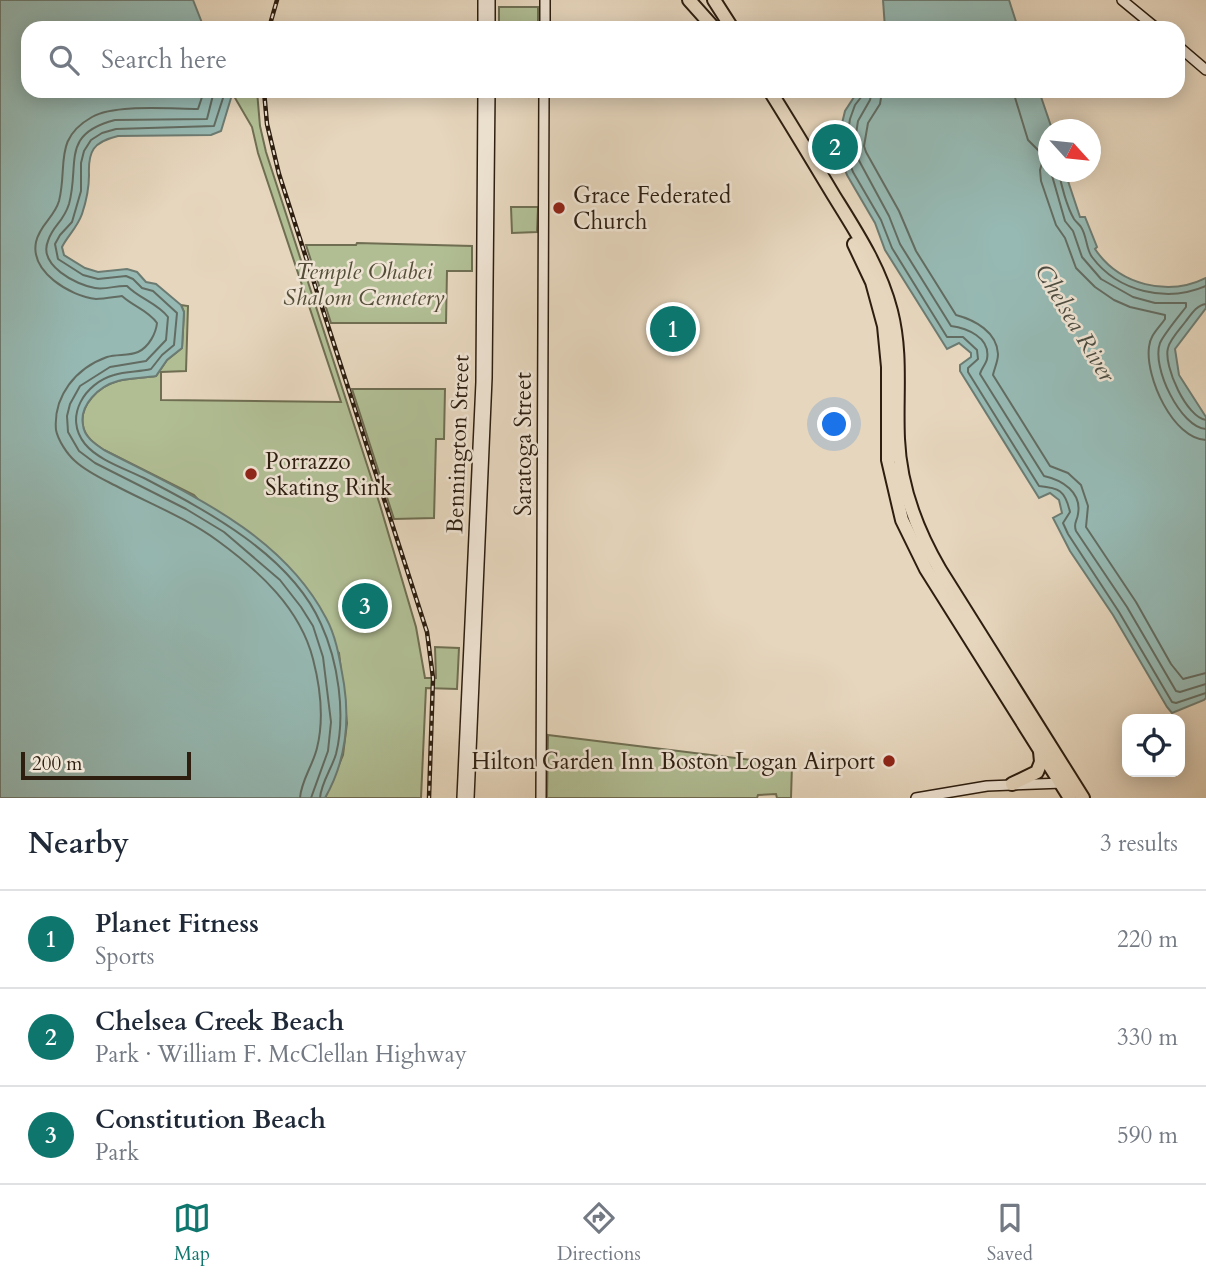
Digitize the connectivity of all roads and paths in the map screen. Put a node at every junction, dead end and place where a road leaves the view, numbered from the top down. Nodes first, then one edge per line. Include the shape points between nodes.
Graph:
1 (483, 0) edge
2 (490, 0) edge
3 (545, 0) edge
4 (690, 0) edge
5 (715, 0) edge
6 (1122, 0) edge
7 (483, 21) edge
8 (490, 21) edge
9 (545, 21) edge
10 (708, 21) edge
11 (728, 21) edge
12 (1148, 21) edge
13 (1185, 52) edge
14 (1206, 70) edge
15 (483, 98) edge
16 (490, 98) edge
17 (544, 98) edge
18 (765, 98) edge
19 (774, 98) edge
20 (468, 736) junction
21 (1038, 748) junction
22 (1068, 783) junction
23 (1012, 784) junction
24 (466, 796) edge
25 (541, 798) edge
26 (916, 798) edge
27 (1070, 798) edge
28 (1083, 798) edge

1 - 7 main road
2 - 8 main road
3 - 9 main road
4 - 10 highway
5 - 11 highway
6 - 12 main road
13 - 14 main road
15 - 20 main road, Bennington Street via 481,376
16 - 20 main road, Bennington Street via 487,378
17 - 25 main road, Saratoga Street
18 - 21 highway via 853,241 874,288 887,346 889,466 910,538
19 - 22 highway via 867,249 887,297 898,352 901,470 920,533
20 - 24 main road, Bennington Street
21 - 22 highway
21 - 23 highway via 1038,771
22 - 23 main road
22 - 27 highway
22 - 28 highway
23 - 26 main road

